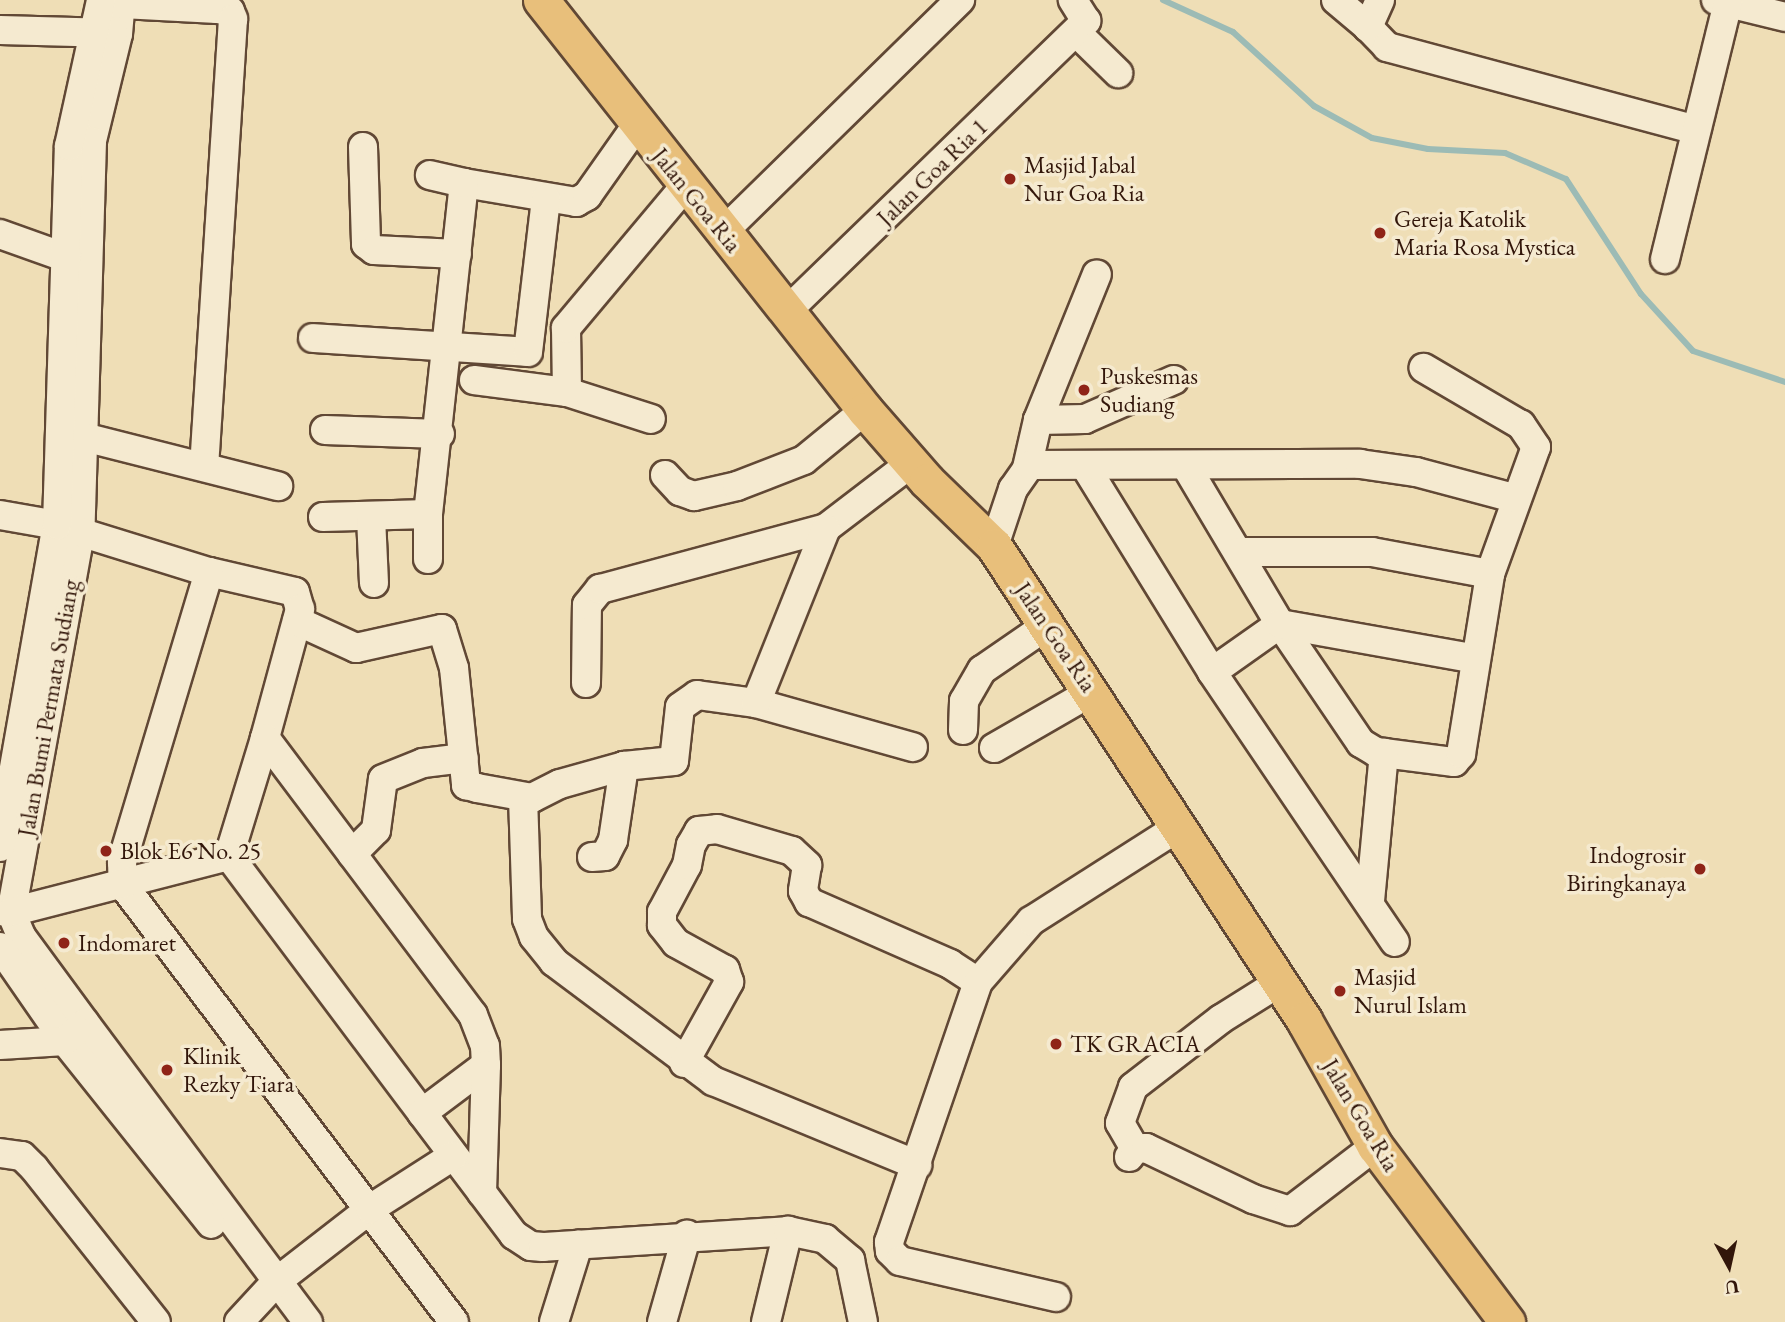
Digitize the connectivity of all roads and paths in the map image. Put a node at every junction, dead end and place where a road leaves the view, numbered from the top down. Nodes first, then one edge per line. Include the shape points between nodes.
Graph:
1 (541, 0) edge
2 (960, 0) edge
3 (1073, 0) edge
4 (1336, 0) edge
5 (1380, 0) edge
6 (111, 2) edge
7 (1722, 2) edge
8 (1785, 17) edge
9 (1368, 27) junction
10 (0, 30) edge
11 (1076, 32) junction
12 (106, 33) junction
13 (97, 71) junction
14 (1118, 74) dead end
15 (637, 125) junction
16 (1696, 130) junction
17 (363, 147) dead end
18 (430, 175) dead end
19 (464, 183) junction
20 (686, 185) junction
21 (546, 199) junction
22 (723, 232) junction
23 (0, 234) edge
24 (457, 254) junction
25 (67, 258) junction
26 (1665, 259) dead end
27 (1097, 274) dead end
28 (787, 312) junction
29 (313, 338) dead end
30 (449, 347) junction
31 (1424, 368) dead end
32 (474, 380) dead end
33 (1174, 380) dead end
34 (567, 392) junction
35 (865, 410) junction
36 (651, 419) dead end
37 (1038, 420) junction
38 (326, 430) dead end
39 (71, 433) junction
40 (440, 433) junction
41 (911, 463) junction
42 (204, 464) junction
43 (1085, 466) junction
44 (1186, 466) junction
45 (1027, 468) junction
46 (664, 475) dead end
47 (278, 486) dead end
48 (1514, 498) junction
49 (428, 514) junction
50 (0, 515) edge
51 (323, 517) dead end
52 (371, 517) junction
53 (826, 528) junction
54 (68, 530) junction
55 (994, 546) junction
56 (1238, 552) junction
57 (428, 559) dead end
58 (209, 572) junction
59 (1490, 575) junction
60 (374, 583) dead end
61 (297, 621) junction
62 (1049, 624) junction
63 (1280, 624) junction
64 (1476, 659) junction
65 (1212, 672) junction
66 (586, 683) dead end
67 (1093, 691) junction
68 (756, 703) junction
69 (963, 730) dead end
70 (265, 738) junction
71 (913, 747) dead end
72 (994, 748) dead end
73 (1384, 753) junction
74 (464, 758) junction
75 (624, 766) junction
76 (523, 797) junction
77 (1180, 826) junction
78 (0, 847) edge
79 (352, 855) junction
80 (229, 856) junction
81 (592, 857) dead end
82 (123, 885) junction
83 (1370, 901) junction
84 (6, 911) edge
85 (1395, 942) dead end
86 (0, 947) edge
87 (978, 982) junction
88 (1280, 982) junction
89 (75, 1032) junction
90 (0, 1045) edge
91 (684, 1063) junction
92 (486, 1065) junction
93 (422, 1113) junction
94 (1375, 1146) junction
95 (0, 1153) edge
96 (453, 1156) junction
97 (917, 1165) junction
98 (482, 1193) junction
99 (370, 1209) junction
100 (788, 1231) junction
101 (687, 1234) junction
102 (578, 1245) junction
103 (271, 1288) junction
104 (1056, 1297) dead end
105 (156, 1322) edge
106 (239, 1322) edge
107 (289, 1322) edge
108 (308, 1322) edge
109 (454, 1322) edge
110 (554, 1322) edge
111 (662, 1322) edge
112 (766, 1322) edge
113 (863, 1322) edge
114 (1507, 1322) edge

1 - 15 main road, Jalan Goa Ria
2 - 22 street
3 - 11 street via 1087,18
4 - 9 street
5 - 9 street
6 - 12 street, Jalan Bumi Permata Sudiang
6 - 42 street via 217,9 230,11 233,19
7 - 8 street
7 - 16 street
9 - 16 street via 1387,47 1430,61
10 - 12 street
11 - 14 street
11 - 28 street, Jalan Goa Ria 1
12 - 13 street, Jalan Bumi Permata Sudiang
13 - 25 street, Jalan Bumi Permata Sudiang via 69,146
13 - 39 street, Jalan Bumi Permata Sudiang
15 - 20 main road, Jalan Goa Ria
15 - 21 street via 587,197 576,202
16 - 26 street
17 - 24 street via 366,244 374,250
18 - 19 street
19 - 21 street
19 - 24 street
20 - 22 main road, Jalan Goa Ria
20 - 34 street via 566,328
21 - 30 street via 528,352
22 - 28 main road, Jalan Goa Ria
23 - 25 street
24 - 30 street
25 - 39 street, Jalan Bumi Permata Sudiang
27 - 37 street
28 - 35 main road, Jalan Goa Ria
29 - 30 street
30 - 40 street
31 - 48 street via 1531,435 1535,447 1528,475
32 - 34 street
33 - 37 street via 1085,419
34 - 36 street
35 - 41 main road, Jalan Goa Ria
35 - 46 street via 804,460 737,486 694,496 680,491
37 - 45 street
38 - 40 street
39 - 42 street
39 - 54 street, Jalan Bumi Permata Sudiang
40 - 49 street
41 - 53 street
41 - 55 main road, Jalan Goa Ria
42 - 47 street
43 - 44 street
43 - 45 street
43 - 65 street
44 - 48 street via 1360,464 1416,472
44 - 56 street
45 - 55 street via 1013,489
48 - 59 street
49 - 52 street
49 - 57 street
50 - 54 street
51 - 52 street
52 - 60 street
53 - 66 street via 600,589 587,605
53 - 68 street
54 - 58 street
54 - 78 street, Jalan Bumi Permata Sudiang
54 - 84 street, Jalan Bumi Permata Sudiang
55 - 62 main road, Jalan Goa Ria
56 - 59 street via 1372,552
56 - 63 street
58 - 61 street via 295,592 300,604
58 - 82 street via 122,862
59 - 64 street
61 - 70 street
61 - 74 street via 356,648 442,629 454,668
62 - 67 main road, Jalan Goa Ria
62 - 69 street via 982,670 964,701
63 - 64 street
63 - 65 street
63 - 73 street via 1355,737
64 - 73 street via 1457,760
65 - 83 street
67 - 72 street
67 - 77 main road, Jalan Goa Ria
68 - 71 street
68 - 75 street via 697,695 680,707 674,761
70 - 79 street
70 - 80 street
73 - 83 street
74 - 76 street via 466,785
74 - 79 street via 424,763 383,779 376,831
75 - 76 street via 560,784 539,796
75 - 81 street via 613,841 605,856
76 - 91 street via 526,909 534,937 554,962
77 - 87 street via 1031,921
77 - 88 main road, Jalan Goa Ria
79 - 92 street via 473,1015 485,1046
80 - 82 street
80 - 93 street
82 - 84 street
82 - 99 street
83 - 85 street
84 - 89 street
86 - 89 street
87 - 91 street via 950,964 809,902 803,891 807,865 792,851 717,829 699,831 662,912 662,925 676,943 725,970 729,982
87 - 97 street via 945,1069
88 - 94 main road, Jalan Goa Ria
88 - 94 street via 1221,1019 1133,1087 1120,1123 1132,1153 1146,1148 1260,1203 1290,1211
89 - 90 street
89 - 103 street
91 - 97 street via 794,1118
92 - 93 street
92 - 98 street
93 - 96 street
94 - 114 main road, Jalan Goa Ria
95 - 105 street via 22,1156 34,1168
96 - 98 street
96 - 99 street
97 - 104 street via 888,1242 900,1261
98 - 102 street via 514,1235 531,1246
99 - 103 street
99 - 109 street
100 - 101 street
100 - 112 street
100 - 113 street via 825,1239 850,1260
101 - 102 street
101 - 111 street
102 - 110 street
103 - 106 street
103 - 107 street
103 - 108 street

